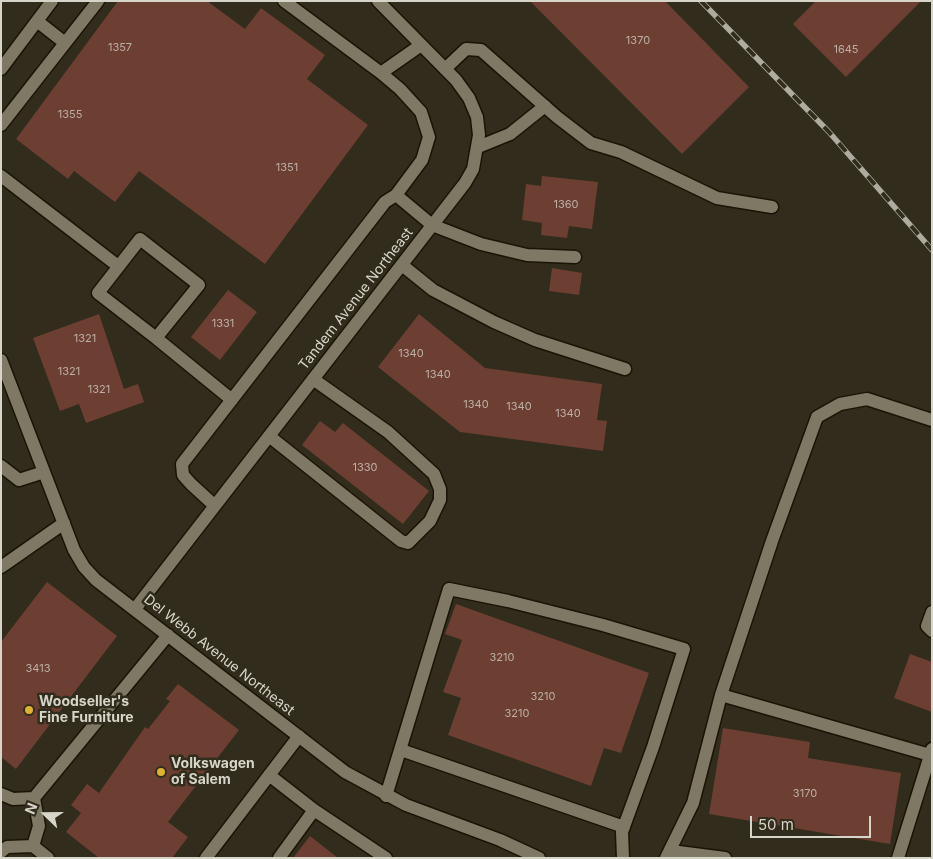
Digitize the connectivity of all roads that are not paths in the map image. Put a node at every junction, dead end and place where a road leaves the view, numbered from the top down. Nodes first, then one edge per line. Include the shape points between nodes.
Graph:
1 (52, 1) edge
2 (98, 1) edge
3 (284, 1) edge
4 (378, 1) edge
5 (37, 21) junction
6 (65, 43) junction
7 (421, 45) junction
8 (1, 69) edge
9 (445, 69) junction
10 (381, 73) junction
11 (544, 106) junction
12 (1, 124) edge
13 (478, 147) junction
14 (1, 176) edge
15 (396, 195) junction
16 (772, 207) dead end
17 (432, 225) junction
18 (575, 258) dead end
19 (402, 265) junction
20 (118, 266) junction
21 (156, 338) junction
22 (1, 360) edge
23 (625, 369) dead end
24 (313, 379) junction
25 (232, 400) junction
26 (932, 420) edge
27 (269, 436) junction
28 (1, 466) edge
29 (44, 472) junction
30 (215, 506) junction
31 (64, 523) junction
32 (1, 567) edge
33 (135, 609) junction
34 (932, 612) edge
35 (932, 631) edge
36 (168, 635) junction
37 (721, 695) junction
38 (299, 736) junction
39 (401, 750) junction
40 (931, 752) edge
41 (269, 775) junction
42 (1, 794) edge
43 (386, 796) junction
44 (34, 798) junction
45 (314, 810) junction
46 (624, 827) junction
47 (33, 846) junction
48 (1, 852) edge
49 (668, 854) edge
50 (720, 857) edge
51 (48, 858) edge
52 (206, 858) edge
53 (279, 858) edge
54 (386, 858) edge
55 (538, 858) edge
56 (622, 858) edge
57 (725, 858) edge
58 (898, 858) edge

1 - 5 street
2 - 6 street
3 - 10 street
4 - 7 street, Tandem Avenue Northeast
5 - 6 street
5 - 8 street
6 - 12 street
7 - 9 street, Tandem Avenue Northeast
7 - 10 street
9 - 11 street via 466,49 481,50
9 - 13 street, Tandem Avenue Northeast via 469,98 477,117
10 - 15 street via 420,112 428,137 422,160
11 - 13 street via 510,134
11 - 16 street via 590,143 621,152 717,198
13 - 17 street, Tandem Avenue Northeast via 473,169 465,183
14 - 20 street
15 - 17 street
15 - 25 street via 385,202
17 - 18 street via 481,244 526,256
17 - 19 street, Tandem Avenue Northeast
19 - 23 street via 433,290 494,322 535,340
19 - 24 street, Tandem Avenue Northeast
20 - 21 street via 98,293
20 - 21 street via 140,239 199,285
21 - 25 street
22 - 29 street, Del Webb Avenue Northeast
24 - 27 street, Tandem Avenue Northeast
24 - 27 street via 388,432 434,474 440,500 430,521 408,543 401,541
25 - 30 street via 182,464 191,484
26 - 37 street via 868,399 840,404 818,417 772,541
27 - 30 street, Tandem Avenue Northeast
28 - 29 street via 19,480
29 - 31 street, Del Webb Avenue Northeast
30 - 33 street, Tandem Avenue Northeast
31 - 32 street
31 - 33 street, Del Webb Avenue Northeast via 84,567
33 - 36 street, Del Webb Avenue Northeast
34 - 35 street via 927,626
36 - 38 street, Del Webb Avenue Northeast
36 - 44 street
37 - 40 street
37 - 49 street via 693,803
38 - 41 street
38 - 43 street, Del Webb Avenue Northeast via 345,772
39 - 43 street
39 - 46 street
39 - 46 street via 448,589 517,603 684,649
40 - 58 street
41 - 45 street
41 - 52 street
42 - 44 street via 13,799
43 - 55 street, Del Webb Avenue Northeast
44 - 47 street via 39,826
45 - 53 street
45 - 54 street
46 - 56 street
47 - 48 street via 7,847
47 - 51 street
49 - 50 street
50 - 57 street

